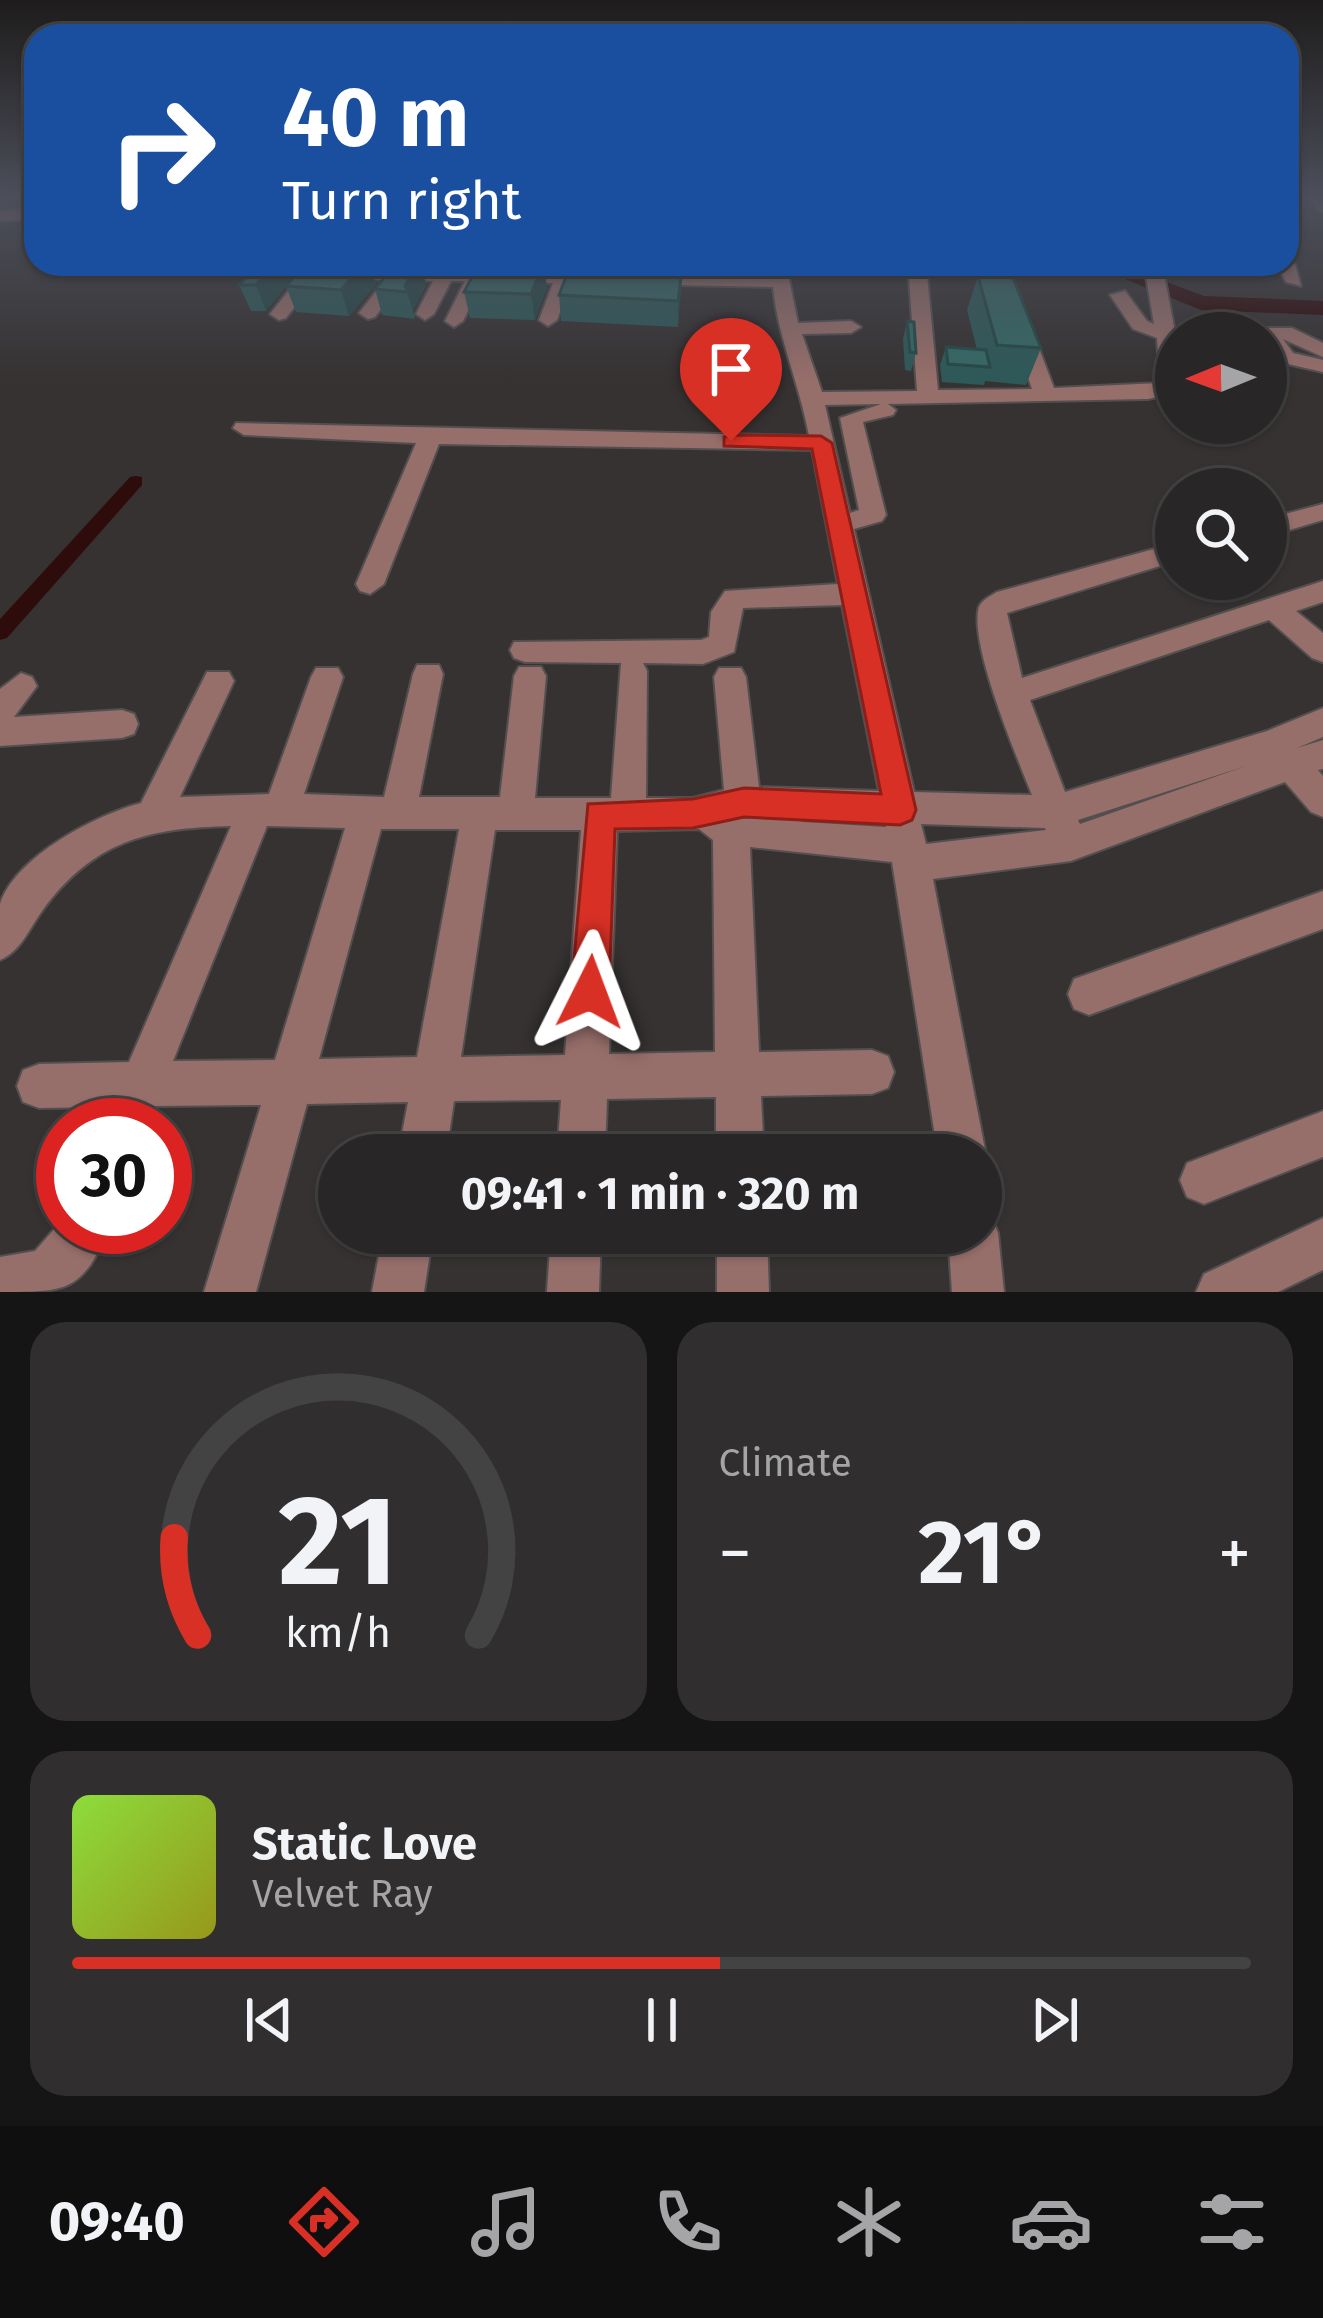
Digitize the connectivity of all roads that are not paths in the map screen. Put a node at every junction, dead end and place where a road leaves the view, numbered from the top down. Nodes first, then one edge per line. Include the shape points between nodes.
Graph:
1 (310, 276) edge
2 (396, 276) edge
3 (458, 276) edge
4 (461, 276) edge
5 (564, 276) edge
6 (678, 276) edge
7 (918, 276) edge
8 (1002, 276) edge
9 (1292, 276) edge
10 (781, 278) edge
11 (1156, 282) edge
12 (1295, 282) dead end
13 (1119, 296) dead end
14 (1162, 312) edge
15 (279, 314) dead end
16 (368, 314) dead end
17 (425, 314) dead end
18 (548, 320) dead end
19 (454, 321) dead end
20 (851, 327) dead end
21 (790, 329) junction
22 (1155, 331) edge
23 (1323, 350) edge
24 (1323, 366) edge
25 (1155, 392) edge
26 (1046, 394) junction
27 (928, 397) junction
28 (813, 400) junction
29 (1091, 409) dead end
30 (244, 428) dead end
31 (430, 437) junction
32 (821, 443) junction
33 (1323, 512) edge
34 (1287, 521) edge
35 (838, 526) junction
36 (1155, 559) edge
37 (370, 584) dead end
38 (1323, 590) edge
39 (852, 593) junction
40 (1272, 606) junction
41 (1323, 650) edge
42 (632, 671) dead end
43 (428, 674) dead end
44 (327, 677) dead end
45 (730, 677) dead end
46 (218, 681) dead end
47 (1014, 692) junction
48 (1323, 722) edge
49 (122, 724) dead end
50 (0, 732) edge
51 (1296, 754) edge
52 (1323, 801) edge
53 (268, 811) junction
54 (498, 811) junction
55 (383, 812) junction
56 (614, 814) junction
57 (729, 816) junction
58 (152, 818) junction
59 (1062, 828) junction
60 (906, 840) junction
61 (1323, 910) edge
62 (0, 940) edge
63 (1089, 994) dead end
64 (872, 1072) dead end
65 (737, 1077) junction
66 (585, 1080) junction
67 (291, 1082) junction
68 (434, 1082) junction
69 (142, 1083) junction
70 (40, 1086) dead end
71 (136, 1098) edge
72 (425, 1134) edge
73 (581, 1134) edge
74 (739, 1134) edge
75 (958, 1134) edge
76 (1323, 1134) edge
77 (1204, 1180) dead end
78 (1323, 1243) edge
79 (72, 1254) edge
80 (404, 1254) edge
81 (575, 1254) edge
82 (742, 1254) edge
83 (975, 1254) edge
84 (0, 1282) edge
85 (230, 1292) edge
86 (398, 1292) edge
87 (573, 1292) edge
88 (743, 1292) edge
89 (978, 1292) edge
90 (1222, 1292) edge

1 - 15 street
2 - 16 street
3 - 17 street
4 - 19 street
5 - 18 street
6 - 10 street via 714,283
7 - 27 street
8 - 26 street
9 - 12 street
10 - 21 street
11 - 14 street
13 - 22 street via 1140,326
20 - 21 street
21 - 28 street
23 - 24 street via 1268,332 1286,358
25 - 26 street
26 - 27 street
27 - 28 street
28 - 32 street
29 - 35 street via 856,413 872,515
30 - 31 street
31 - 32 street
31 - 37 street
32 - 35 street
33 - 34 street
35 - 39 street
36 - 47 street via 992,609
38 - 40 street
39 - 54 street via 735,598 724,611 724,644 703,652 527,663
39 - 60 street
40 - 41 street
40 - 47 street
42 - 56 street
43 - 55 street
44 - 53 street
45 - 57 street
46 - 58 street
47 - 59 street
48 - 51 street
49 - 50 street
51 - 52 street
51 - 59 street
53 - 55 street
53 - 58 street
53 - 69 street
54 - 55 street
54 - 56 street
54 - 68 street
55 - 67 street
56 - 57 street
56 - 66 street
57 - 60 street
57 - 65 street
58 - 62 street via 106,830 62,862 23,901
59 - 60 street
59 - 60 street
60 - 75 street
61 - 63 street
64 - 65 street
65 - 66 street
65 - 74 street
66 - 68 street
66 - 73 street
67 - 68 street
67 - 69 street
67 - 85 street
68 - 72 street
69 - 70 street
69 - 71 street
76 - 77 street
78 - 90 street
79 - 84 street via 39,1280
80 - 86 street
81 - 87 street
82 - 88 street
83 - 89 street

